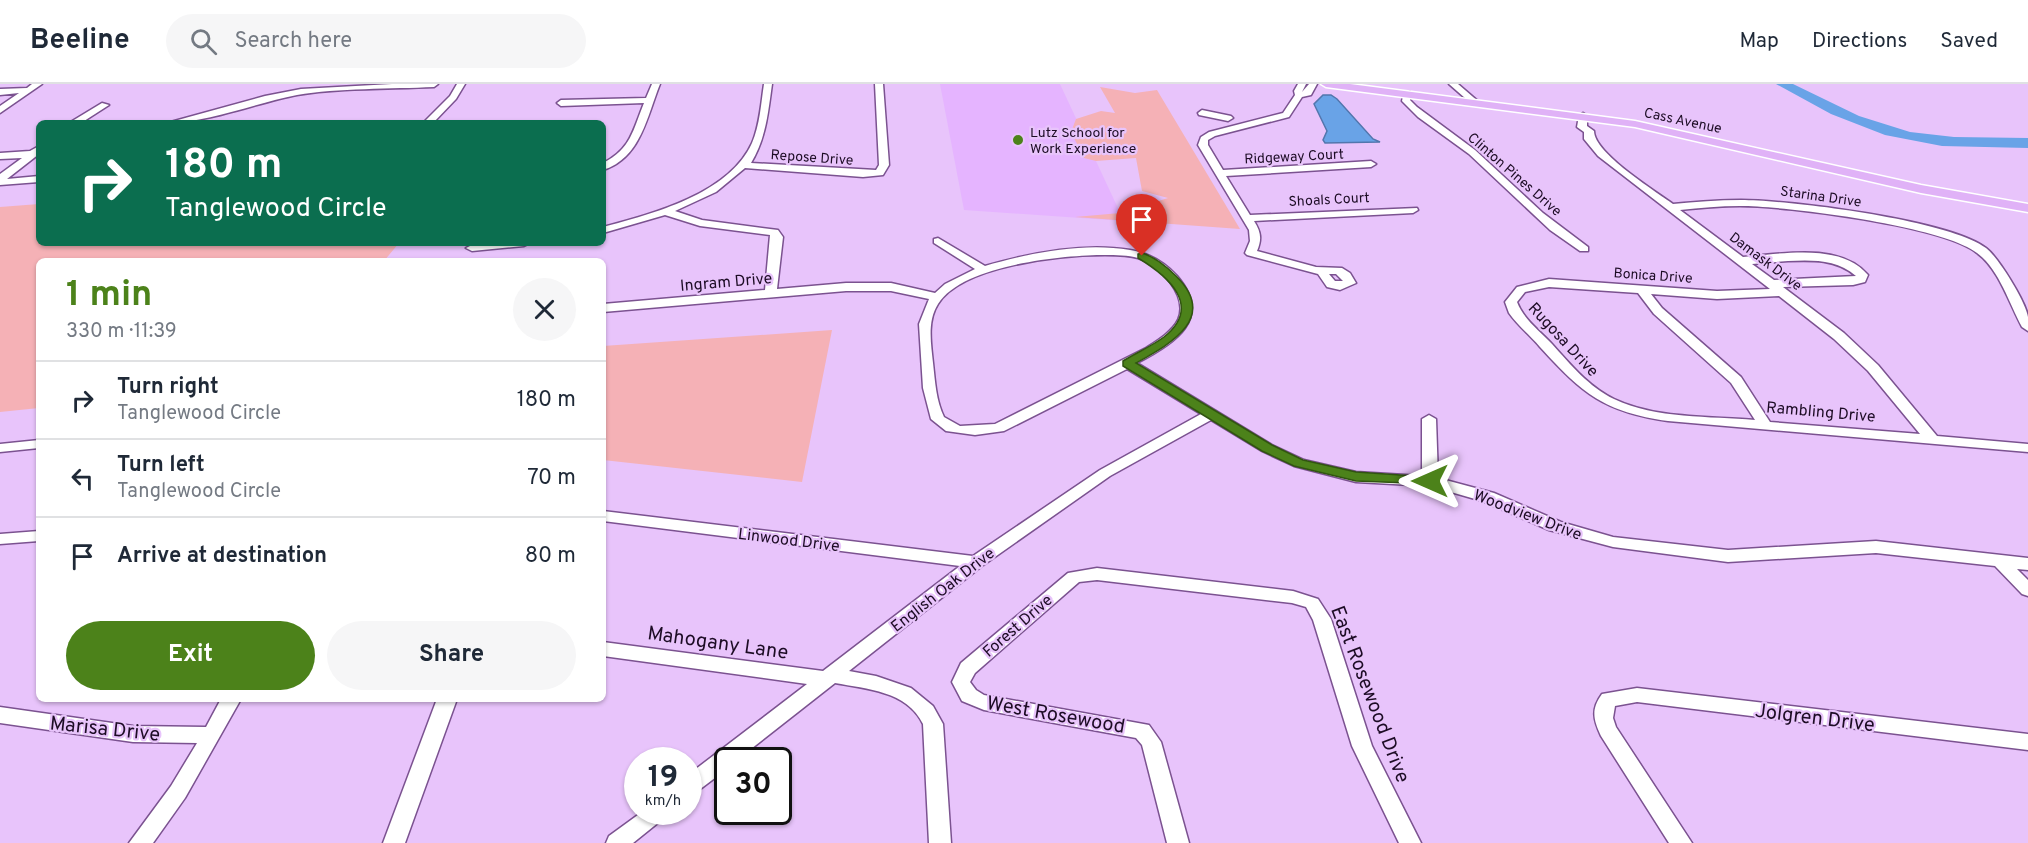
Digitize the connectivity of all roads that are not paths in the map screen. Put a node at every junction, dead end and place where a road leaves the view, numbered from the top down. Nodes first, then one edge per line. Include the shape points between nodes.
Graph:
1 (38, 84) edge
2 (434, 84) edge
3 (461, 84) edge
4 (656, 84) edge
5 (768, 84) edge
6 (879, 84) edge
7 (1302, 84) edge
8 (1313, 84) edge
9 (1326, 84) edge
10 (1453, 84) edge
11 (26, 92) junction
12 (0, 93) edge
13 (1407, 94) junction
14 (1299, 95) junction
15 (651, 100) junction
16 (561, 103) dead end
17 (1476, 103) junction
18 (105, 105) dead end
19 (0, 110) edge
20 (1202, 113) dead end
21 (1583, 116) junction
22 (1228, 118) junction
23 (1598, 118) junction
24 (79, 120) edge
25 (184, 120) edge
26 (431, 120) edge
27 (1265, 126) junction
28 (1229, 130) junction
29 (1588, 131) junction
30 (1600, 153) junction
31 (1619, 153) dead end
32 (32, 154) edge
33 (0, 156) edge
34 (0, 162) edge
35 (1371, 164) dead end
36 (743, 165) junction
37 (606, 166) edge
38 (1219, 173) junction
39 (36, 179) edge
40 (1, 182) edge
41 (1670, 207) junction
42 (2028, 208) edge
43 (1413, 210) dead end
44 (664, 211) junction
45 (1247, 218) junction
46 (606, 229) edge
47 (938, 241) dead end
48 (1584, 249) dead end
49 (1742, 261) junction
50 (984, 270) junction
51 (1321, 271) dead end
52 (1522, 288) joint
53 (1777, 288) junction
54 (1641, 289) junction
55 (771, 294) junction
56 (937, 297) junction
57 (606, 308) edge
58 (2028, 327) edge
59 (1127, 363) junction
60 (1613, 403) joint
61 (1211, 414) junction
62 (1429, 419) dead end
63 (1765, 424) junction
64 (1932, 440) junction
65 (36, 444) edge
66 (0, 448) edge
67 (2028, 448) edge
68 (1430, 481) junction
69 (606, 516) edge
70 (36, 536) edge
71 (0, 539) edge
72 (2000, 561) junction
73 (976, 562) junction
74 (2028, 564) edge
75 (1086, 573) joint
76 (2028, 590) edge
77 (606, 649) edge
78 (830, 677) junction
79 (963, 689) joint
80 (229, 702) edge
81 (446, 702) edge
82 (0, 715) edge
83 (211, 735) junction
84 (2028, 742) edge
85 (702, 776) edge
86 (640, 825) edge
87 (140, 843) edge
88 (394, 843) edge
89 (617, 843) edge
90 (940, 843) edge
91 (1178, 843) edge
92 (1410, 843) edge
93 (1681, 843) edge

1 - 11 street
2 - 25 street via 301,92
3 - 26 street
4 - 15 street
5 - 36 street via 758,141
6 - 36 street, Repose Drive via 884,165 879,173
7 - 14 street
8 - 14 street via 1308,93
9 - 13 main road, Cass Avenue
10 - 17 street
11 - 12 street
11 - 19 street
13 - 17 main road, Cass Avenue
13 - 48 street, Clinton Pines Drive via 1406,101 1428,122 1467,148 1560,233
14 - 27 street via 1286,115
15 - 16 street
15 - 37 street via 629,150
17 - 21 main road, Cass Avenue
18 - 24 street
20 - 22 street
21 - 23 main road, Cass Avenue
21 - 29 street, Damask Drive via 1582,127
22 - 27 street
22 - 28 street
23 - 29 street via 1596,129
23 - 42 main road, Cass Avenue via 1921,189
27 - 28 street
28 - 38 street via 1209,135 1202,144
29 - 30 street, Damask Drive
30 - 31 street
30 - 41 street, Damask Drive
32 - 33 street
32 - 34 street
32 - 40 street
35 - 38 street, Ridgeway Court
36 - 44 street via 708,192
38 - 45 street
39 - 40 street
41 - 49 street, Damask Drive
41 - 58 street, Starina Drive via 1751,203 1806,208 1918,226 1964,241 1997,266
43 - 45 street, Shoals Court
44 - 46 street
44 - 55 street via 700,223 774,232 777,237
45 - 51 street via 1256,238 1251,253
47 - 50 street
49 - 53 street, Damask Drive
49 - 53 street, Bonica Drive via 1825,259 1846,264 1862,275 1853,281
50 - 56 street
50 - 59 street via 1083,252 1132,254 1149,259 1182,290 1187,315 1168,340
52 - 54 street, Bonica Drive via 1556,283
52 - 60 street, Rugosa Drive via 1512,300 1517,315 1586,388
53 - 54 street, Bonica Drive via 1727,295
53 - 64 street, Damask Drive via 1864,359
54 - 63 street via 1658,311 1736,380
55 - 56 street, Ingram Drive via 852,286 891,287
55 - 57 street, Ingram Drive
56 - 59 street via 924,331 932,406 938,419 955,429 972,432 999,428
59 - 61 street, Woodview Drive
60 - 63 street, Rambling Drive via 1657,416
61 - 68 street, Woodview Drive via 1277,454 1311,467 1356,477
61 - 73 street, English Oak Drive via 1105,473
62 - 68 street
63 - 64 street, Rambling Drive
64 - 67 street, Rambling Drive
65 - 66 street
68 - 72 street, Woodview Drive via 1488,497 1575,533 1632,546 1751,556 1876,547
69 - 73 street, Linwood Drive
70 - 71 street
72 - 74 street, Woodview Drive
72 - 76 street
73 - 78 street, English Oak Drive
75 - 79 street, Forest Drive via 1074,576 968,668 960,682
75 - 92 street, East Rosewood Drive via 1293,597 1312,603 1322,619 1362,746
77 - 78 street, Mahogany Lane
78 - 85 street, English Oak Drive
78 - 90 street, Mahogany Lane via 906,693 930,715
79 - 91 street, West Rosewood via 984,702 1142,730 1151,742
80 - 83 street
81 - 88 street
82 - 83 street, Marisa Drive via 133,734
83 - 87 street via 183,785
84 - 93 street, Jolgren Drive via 1637,695 1604,702 1603,718 1612,739
86 - 89 street

